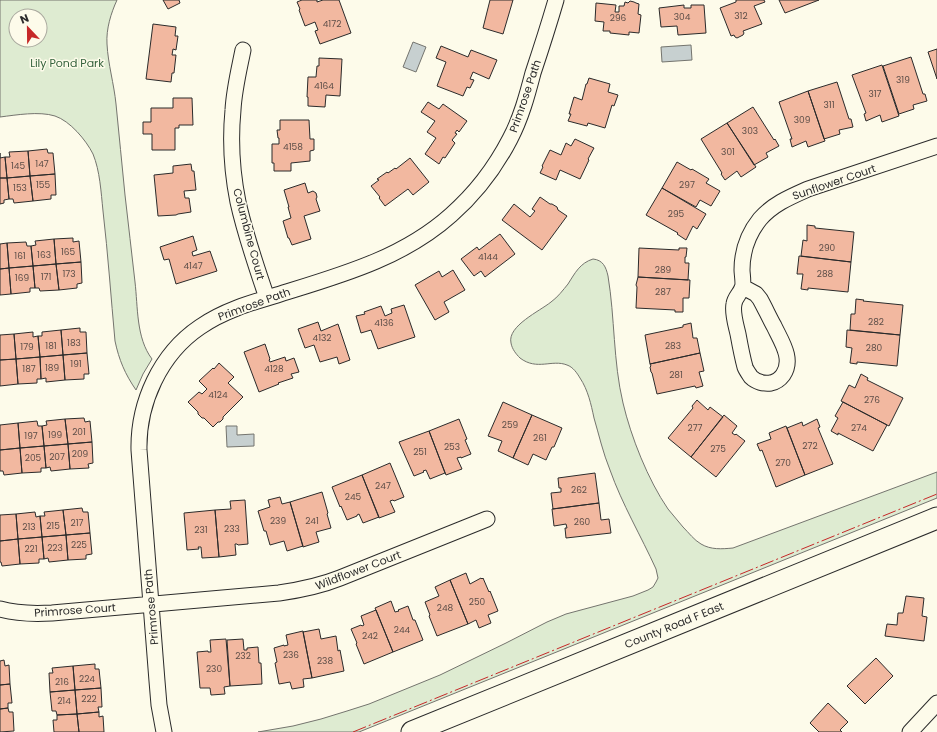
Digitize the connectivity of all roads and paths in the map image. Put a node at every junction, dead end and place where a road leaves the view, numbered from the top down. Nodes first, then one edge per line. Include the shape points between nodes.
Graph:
1 (556, 0) edge
2 (243, 50) dead end
3 (937, 146) edge
4 (743, 287) junction
5 (267, 298) junction
6 (937, 518) edge
7 (487, 519) dead end
8 (151, 604) junction
9 (0, 609) edge
10 (937, 703) edge
11 (164, 732) edge
12 (412, 732) edge
13 (910, 732) edge

1 - 5 street, Primrose Path via 515,129 488,174 462,205 423,238 389,256
2 - 5 street, Columbine Court via 232,109 233,168 242,220
3 - 4 street, Sunflower Court via 808,189 771,208 761,218 746,243 742,264
4 - 4 street, Sunflower Court via 735,299 734,308 746,368 755,380 771,383 780,378 786,369 786,353 760,299
5 - 8 street, Primrose Path via 225,313 193,332 168,358 149,392 140,420 138,450
6 - 12 street, County Road F East
7 - 8 street, Wildflower Court via 319,586 280,594
8 - 9 street, Primrose Court via 36,613
8 - 11 street, Primrose Path
10 - 13 street

